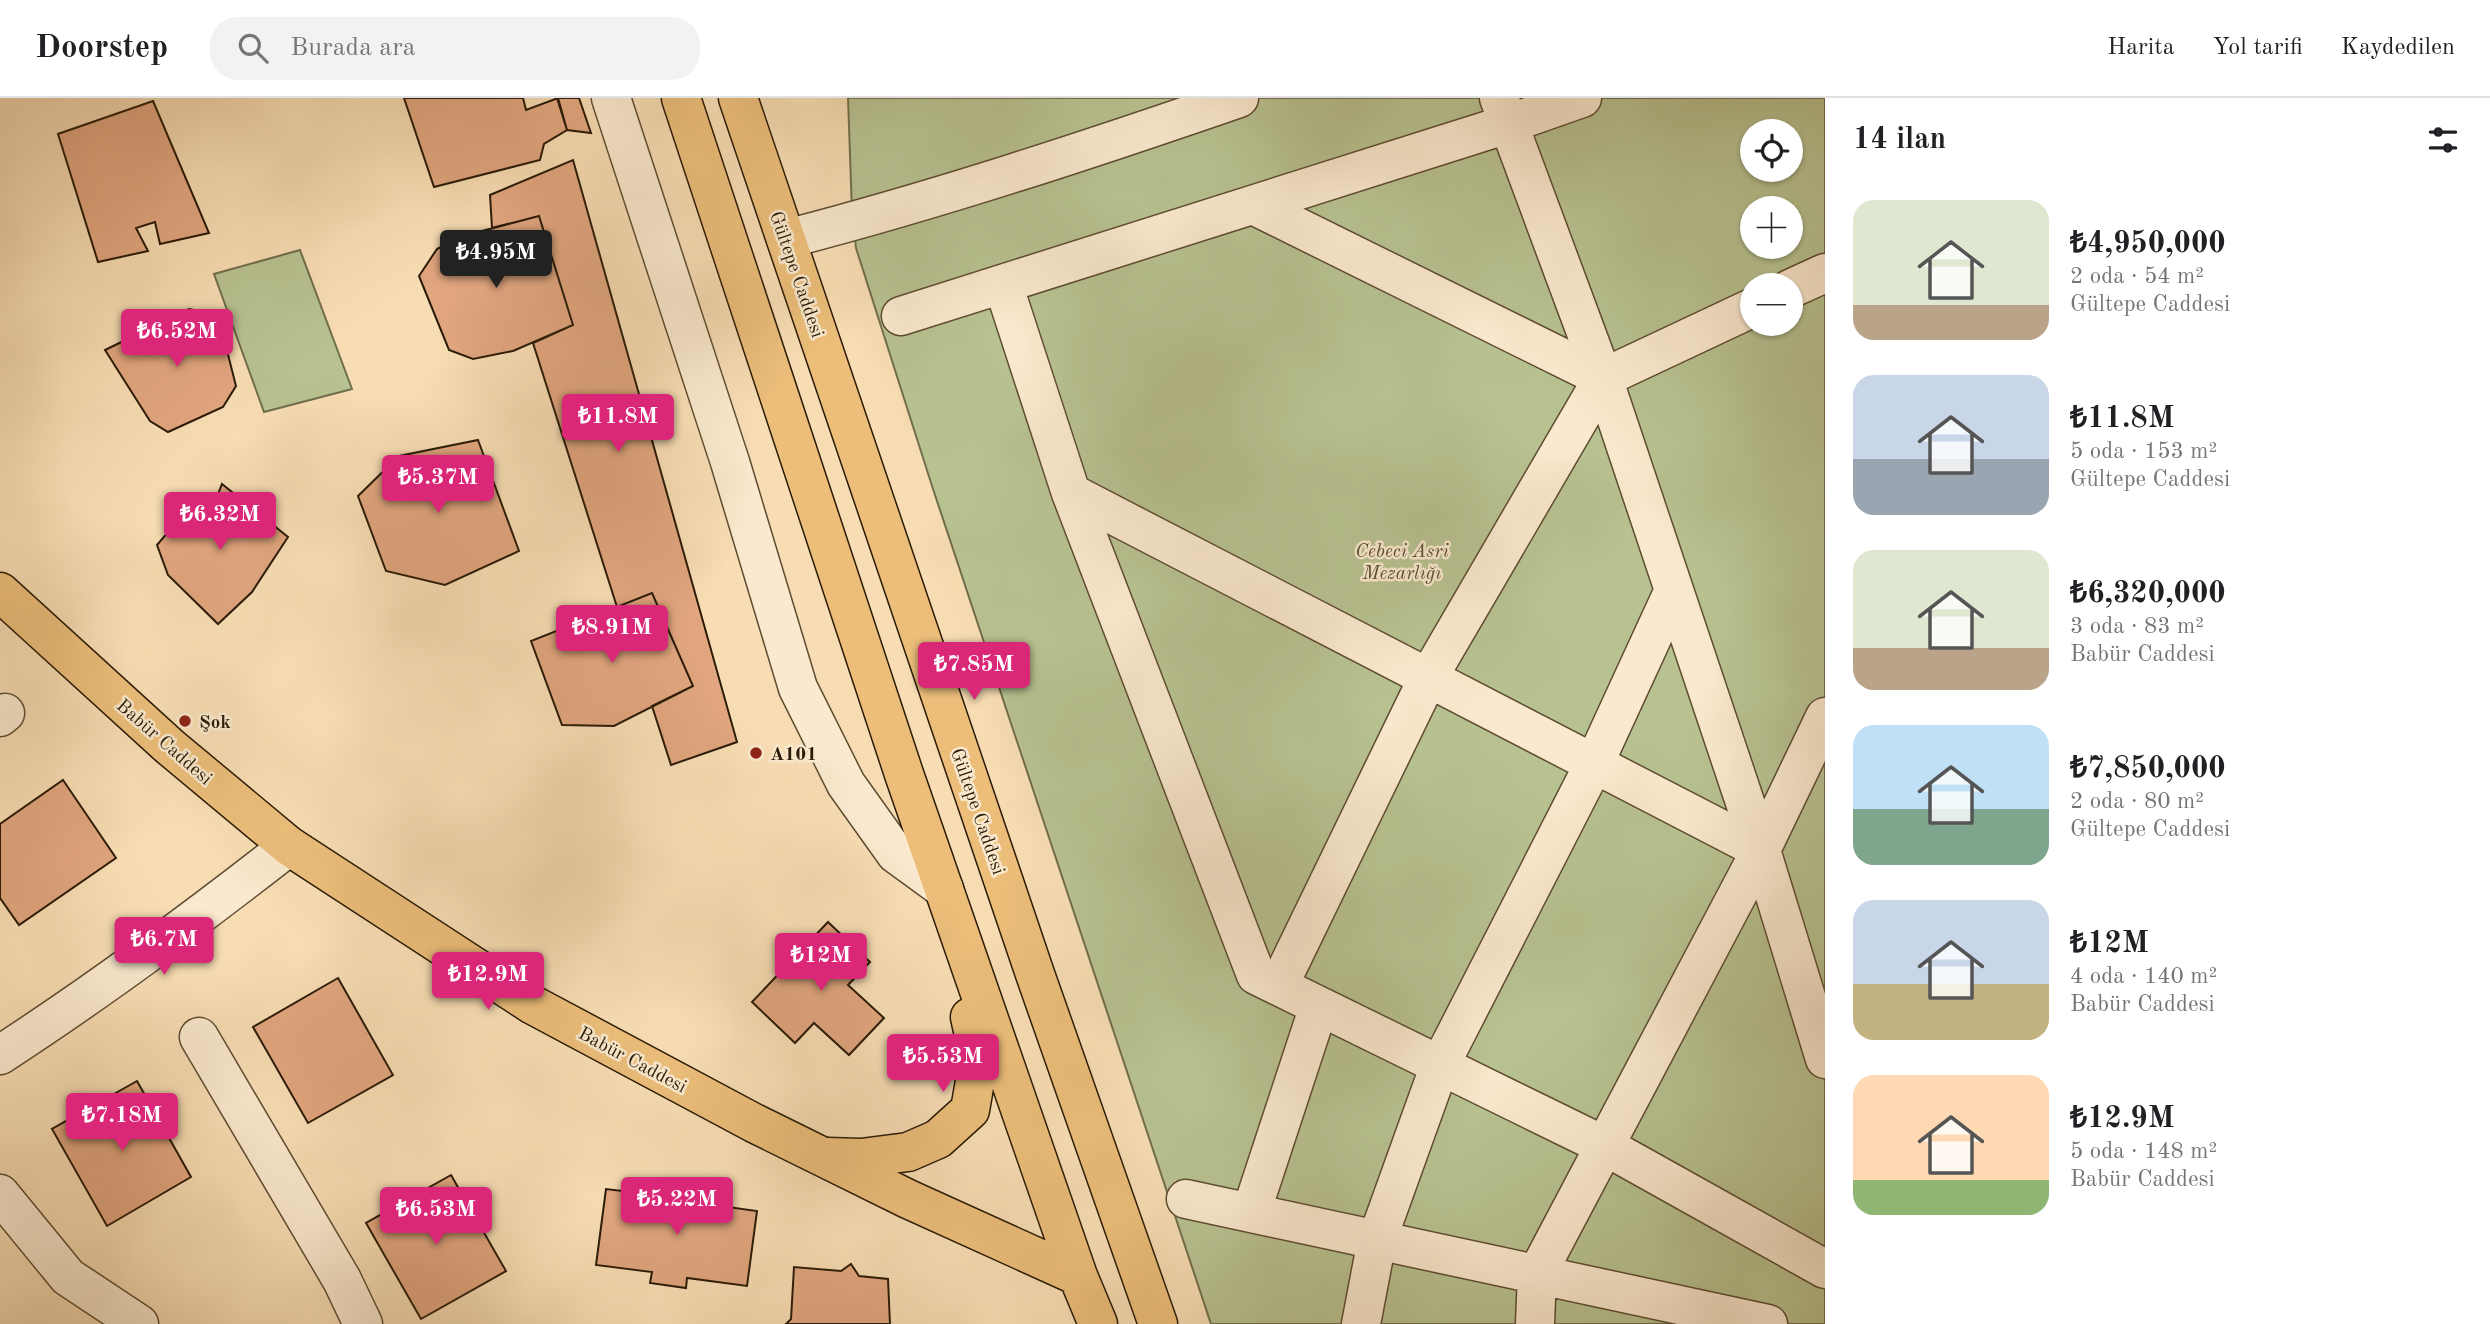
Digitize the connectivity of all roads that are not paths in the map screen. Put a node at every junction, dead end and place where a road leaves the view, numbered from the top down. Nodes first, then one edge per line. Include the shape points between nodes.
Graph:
1 (611, 98) edge
2 (681, 98) edge
3 (738, 98) edge
4 (1239, 98) edge
5 (1582, 98) edge
6 (1504, 111) edge
7 (1253, 205) junction
8 (786, 239) junction
9 (1825, 273) edge
10 (1803, 283) edge
11 (1003, 284) junction
12 (1740, 314) edge
13 (901, 316) dead end
14 (1604, 378) junction
15 (1071, 493) junction
16 (1674, 590) junction
17 (0, 592) edge
18 (1428, 678) junction
19 (1825, 717) edge
20 (1594, 764) junction
21 (289, 846) junction
22 (1761, 850) junction
23 (944, 889) junction
24 (1279, 985) junction
25 (979, 992) junction
26 (1319, 1006) junction
27 (199, 1037) dead end
28 (0, 1055) edge
29 (1825, 1059) edge
30 (1440, 1065) junction
31 (1605, 1146) junction
32 (823, 1156) junction
33 (0, 1194) edge
34 (1186, 1199) dead end
35 (1251, 1213) junction
36 (1377, 1240) junction
37 (1825, 1269) edge
38 (1537, 1274) junction
39 (1078, 1276) junction
40 (138, 1324) edge
41 (363, 1324) edge
42 (1098, 1324) edge
43 (1158, 1324) edge
44 (1362, 1324) edge
45 (1535, 1324) edge
46 (1768, 1324) edge

1 - 23 street via 798,688 846,784 889,844
2 - 23 main road
3 - 8 main road, Gültepe Caddesi
4 - 8 street via 853,222
5 - 6 street
6 - 7 street
6 - 14 street
7 - 11 street
7 - 14 street
8 - 43 main road, Gültepe Caddesi
9 - 10 street
11 - 13 street
11 - 15 street
12 - 14 street
14 - 16 street
14 - 18 street
15 - 18 street
15 - 24 street via 1256,975
16 - 20 street
16 - 22 street
17 - 21 main road, Babür Caddesi via 169,746
18 - 20 street
18 - 24 street
19 - 22 street
20 - 22 street
20 - 30 street
21 - 28 street via 218,902
21 - 32 main road, Babür Caddesi via 533,1005
22 - 29 street
22 - 31 street
23 - 25 main road
24 - 26 street
25 - 32 main road via 967,1006 979,1058 970,1110 938,1139 908,1152 861,1158
25 - 39 main road
26 - 30 street
26 - 35 street
27 - 41 street via 342,1280
30 - 31 street
30 - 36 street
31 - 37 street
31 - 38 street
32 - 39 main road, Babür Caddesi
33 - 40 street via 68,1277
34 - 35 street
35 - 36 street
36 - 38 street
36 - 44 street
38 - 45 street
38 - 46 street
39 - 42 main road

